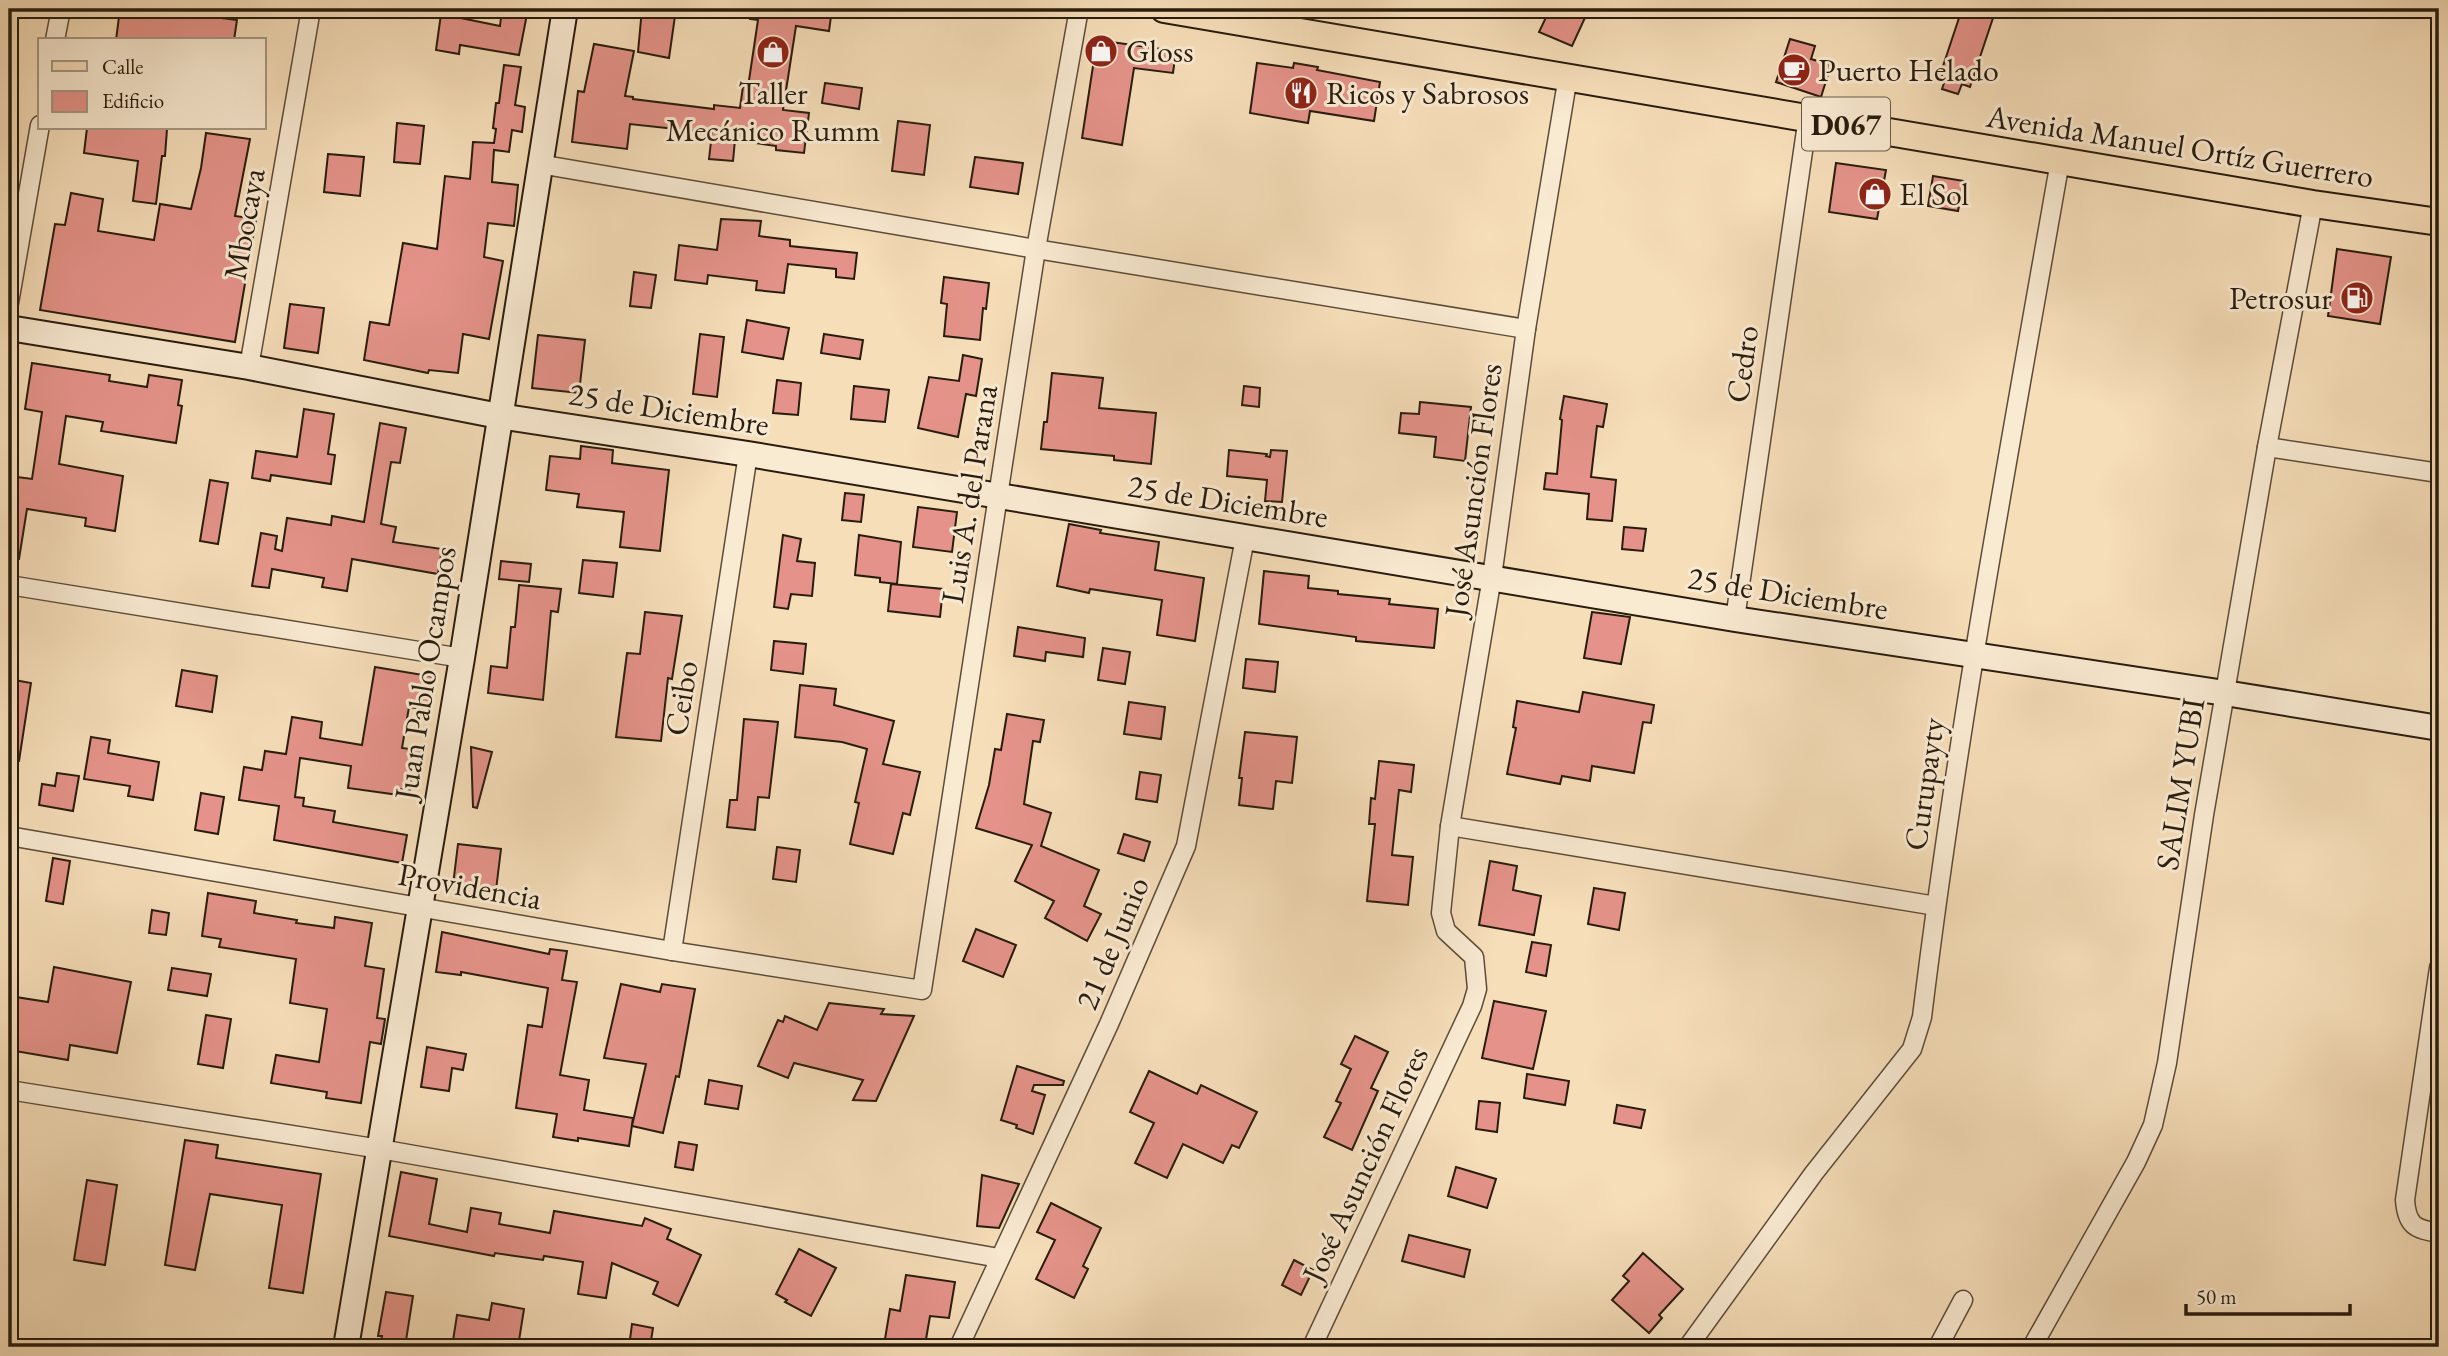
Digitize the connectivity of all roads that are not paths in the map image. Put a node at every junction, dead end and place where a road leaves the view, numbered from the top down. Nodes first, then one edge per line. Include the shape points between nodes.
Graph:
1 (61, 9) edge
2 (312, 9) edge
3 (565, 9) edge
4 (1079, 9) edge
5 (1164, 9) edge
6 (1256, 17) edge
7 (55, 38) edge
8 (1568, 76) junction
9 (1808, 117) junction
10 (39, 130) edge
11 (2060, 161) junction
12 (540, 164) junction
13 (2314, 204) junction
14 (2439, 222) edge
15 (1036, 249) junction
16 (9, 303) edge
17 (9, 328) edge
18 (1526, 329) junction
19 (249, 367) junction
20 (499, 416) junction
21 (2267, 447) junction
22 (748, 454) junction
23 (2439, 473) edge
24 (999, 497) junction
25 (1245, 538) junction
26 (1492, 577) junction
27 (9, 585) edge
28 (1735, 619) junction
29 (1973, 655) junction
30 (462, 658) junction
31 (2225, 693) junction
32 (2439, 728) edge
33 (1450, 826) junction
34 (9, 836) edge
35 (1936, 906) junction
36 (421, 908) junction
37 (672, 951) junction
38 (2439, 968) edge
39 (922, 990) joint
40 (9, 1090) edge
41 (380, 1149) junction
42 (2439, 1233) edge
43 (999, 1258) junction
44 (1963, 1300) dead end
45 (346, 1347) edge
46 (959, 1347) edge
47 (1311, 1347) edge
48 (1688, 1347) edge
49 (1938, 1347) edge
50 (2032, 1347) edge

1 - 7 street
2 - 19 street, Mbocaya
3 - 12 street, Juan Pablo Ocampos
4 - 15 street, Luis A. del Parana
5 - 6 main road, Avenida Manuel Ortíz Guerrero / D067
6 - 8 main road, Avenida Manuel Ortíz Guerrero / D067
8 - 9 main road, Avenida Manuel Ortíz Guerrero / D067
8 - 18 street, José Asunción Flores
9 - 11 main road, Avenida Manuel Ortíz Guerrero / D067
9 - 28 street, Cedro
10 - 16 street
11 - 13 main road, Avenida Manuel Ortíz Guerrero / D067
11 - 29 street, Curupayty
12 - 15 street
12 - 20 street, Juan Pablo Ocampos
13 - 14 main road, Avenida Manuel Ortíz Guerrero / D067
13 - 21 street, SALIM YUBI
15 - 18 street
15 - 24 street, Luis A. del Parana
17 - 19 street, 25 de Diciembre
18 - 26 street, José Asunción Flores
19 - 20 street, 25 de Diciembre
20 - 22 street, 25 de Diciembre
20 - 30 street, Juan Pablo Ocampos
21 - 23 street
21 - 31 street, SALIM YUBI
22 - 24 street, 25 de Diciembre
22 - 37 street, Ceibo
24 - 25 street, 25 de Diciembre
24 - 39 street, Luis A. del Parana
25 - 26 street, 25 de Diciembre
25 - 43 street, 21 de Junio via 1186,846 1110,1024
26 - 28 street, 25 de Diciembre
26 - 33 street, José Asunción Flores
27 - 30 street
28 - 29 street, 25 de Diciembre
29 - 31 street, 25 de Diciembre
29 - 35 street, Curupayty
30 - 36 street, Juan Pablo Ocampos
31 - 32 street, 25 de Diciembre
31 - 50 street, SALIM YUBI via 2167,1063 2153,1125
33 - 35 street
33 - 47 street, José Asunción Flores via 1441,913 1446,930 1475,960 1477,989
34 - 36 street, Providencia
35 - 48 street, Curupayty via 1922,1017 1912,1049 1814,1173
36 - 37 street, Providencia
36 - 41 street, Juan Pablo Ocampos
37 - 39 street, Providencia
38 - 42 street via 2405,1199 2406,1216 2419,1230
40 - 41 street
41 - 43 street
41 - 45 street, Juan Pablo Ocampos
43 - 46 street, 21 de Junio
44 - 49 street

